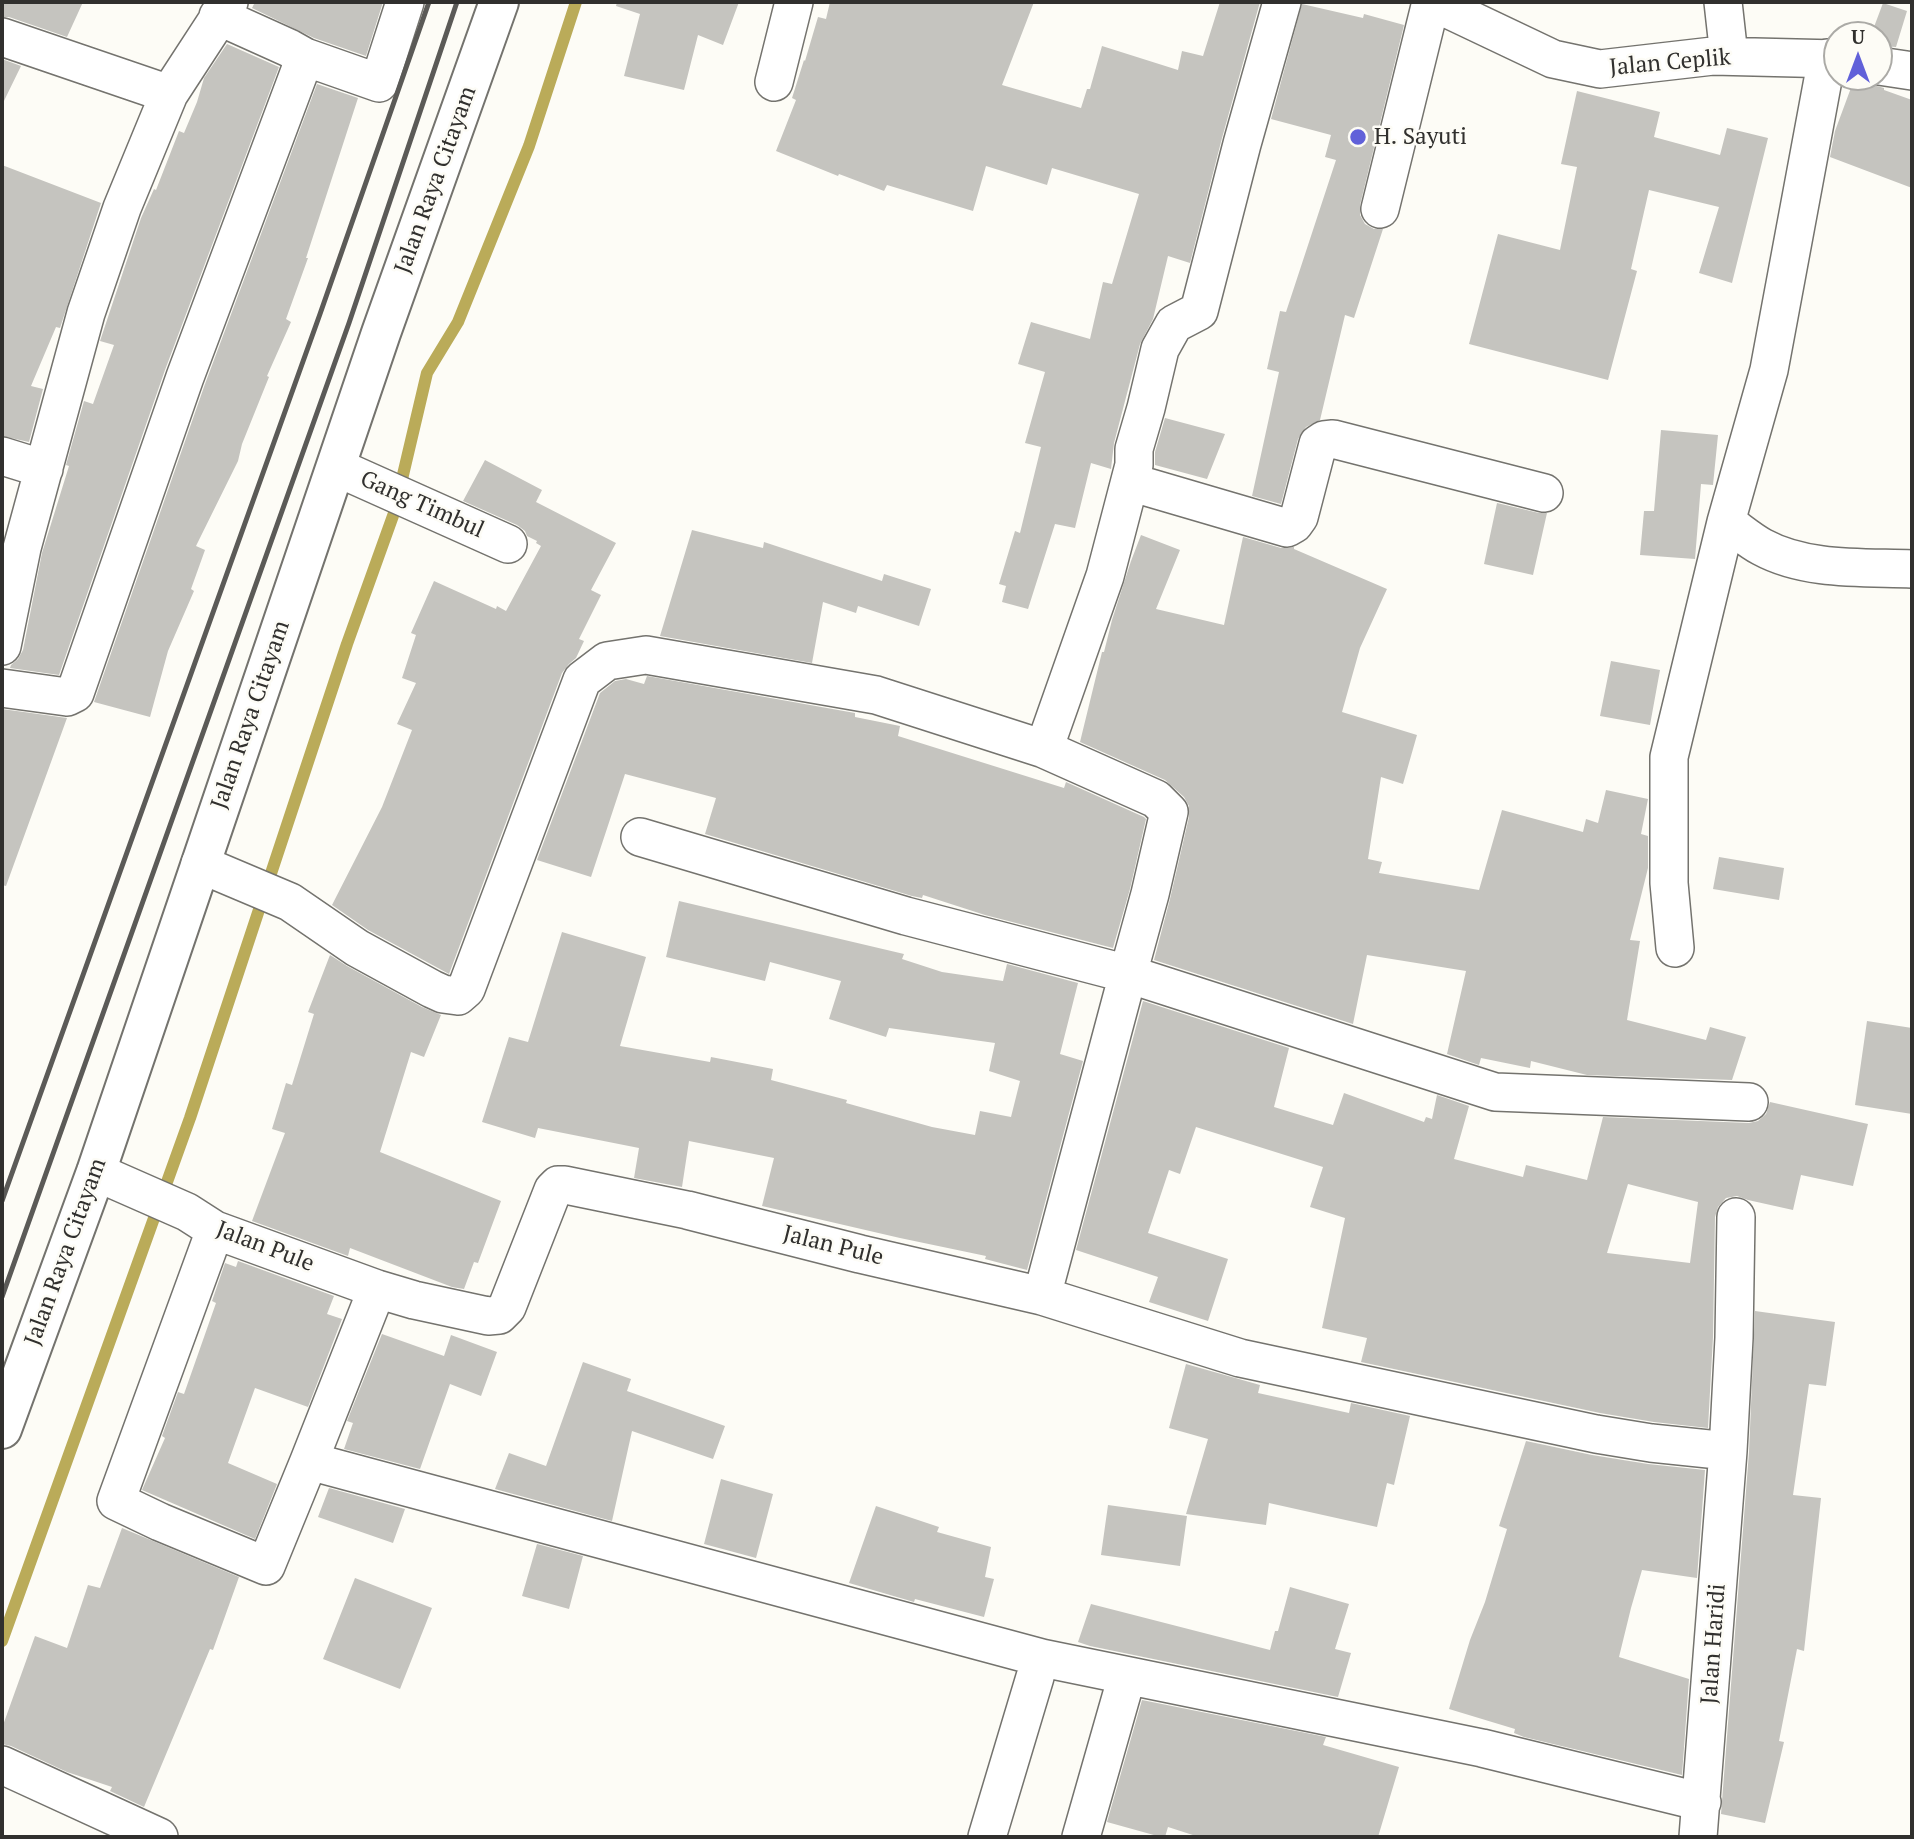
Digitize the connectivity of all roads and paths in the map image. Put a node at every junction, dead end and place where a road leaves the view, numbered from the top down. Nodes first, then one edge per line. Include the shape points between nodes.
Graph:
1 (405, 2) edge
2 (499, 2) edge
3 (794, 2) edge
4 (1282, 2) edge
5 (1432, 2) edge
6 (1723, 2) edge
7 (224, 9) edge
8 (2, 37) edge
9 (1729, 56) junction
10 (305, 57) junction
11 (1823, 59) edge
12 (1893, 68) edge
13 (1912, 71) edge
14 (774, 82) dead end
15 (1826, 91) edge
16 (169, 94) junction
17 (1380, 209) dead end
18 (2, 456) edge
19 (336, 467) junction
20 (44, 469) junction
21 (1130, 482) junction
22 (1544, 493) dead end
23 (1726, 522) junction
24 (508, 544) dead end
25 (1912, 569) edge
26 (2, 646) edge
27 (2, 688) edge
28 (1044, 749) junction
29 (640, 837) dead end
30 (216, 870) junction
31 (1675, 948) dead end
32 (1128, 975) junction
33 (1749, 1102) dead end
34 (96, 1172) junction
35 (1736, 1217) dead end
36 (201, 1221) junction
37 (377, 1289) junction
38 (1042, 1296) junction
39 (2, 1429) edge
40 (1728, 1451) junction
41 (309, 1461) junction
42 (1126, 1675) junction
43 (1035, 1677) dead end
44 (2, 1765) edge
45 (1700, 1820) edge
46 (159, 1837) edge
47 (987, 1837) edge
48 (1081, 1837) edge

1 - 10 street via 379,83
2 - 19 main road, Jalan Raya Citayam
3 - 14 street
4 - 21 street via 1199,311 1174,324 1160,349
5 - 9 street, Jalan Ceplik via 1553,59 1600,69
5 - 17 street
6 - 9 street
7 - 10 street
7 - 16 street
8 - 16 street
9 - 11 street, Jalan Ceplik
10 - 27 street via 185,377 75,693 67,697
12 - 13 street
15 - 23 street via 1769,370
16 - 20 street via 122,208 86,313
18 - 20 street
19 - 24 street, Gang Timbul
19 - 30 main road, Jalan Raya Citayam
20 - 26 street
21 - 22 street via 1287,528 1299,517 1318,444 1333,439
21 - 28 street via 1105,576
23 - 25 street via 1763,547 1795,559
23 - 31 street via 1669,757 1669,883
28 - 30 street via 876,695 646,655 607,661 582,680 464,992 458,996 432,989 357,948 290,902
28 - 32 street via 1156,799 1169,813
29 - 32 street via 906,916
30 - 34 main road, Jalan Raya Citayam
32 - 33 street via 1495,1092
32 - 38 street
34 - 36 street, Jalan Pule
34 - 39 main road, Jalan Raya Citayam
35 - 40 street, Jalan Haridi
36 - 37 street, Jalan Pule
36 - 41 street via 116,1501 266,1566
37 - 38 street, Jalan Pule via 499,1315 507,1307 553,1190 565,1185
37 - 41 street
38 - 40 street via 1240,1359 1596,1434
40 - 45 street, Jalan Haridi
41 - 42 street via 1042,1658
42 - 45 street via 1482,1748
42 - 48 street
43 - 47 street
44 - 46 street

